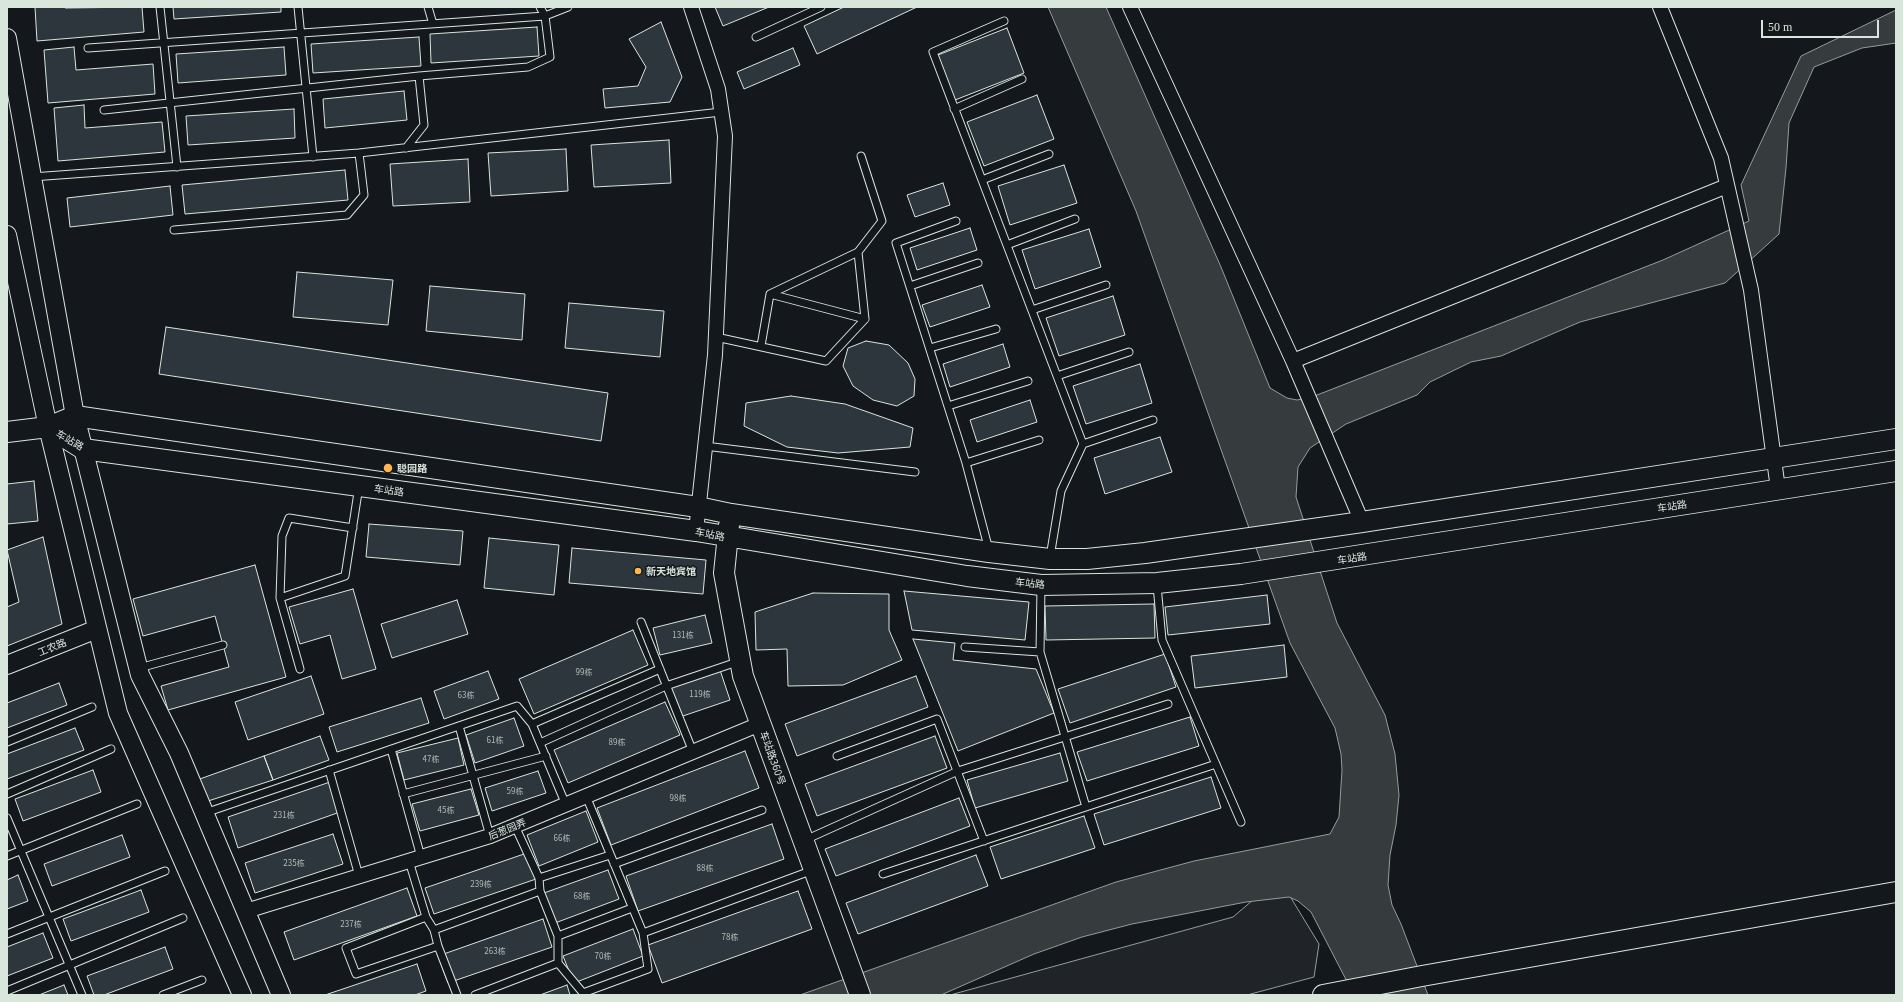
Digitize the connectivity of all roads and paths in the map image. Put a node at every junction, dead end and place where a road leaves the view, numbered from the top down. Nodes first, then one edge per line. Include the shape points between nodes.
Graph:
1 (160, 7) edge
2 (298, 7) edge
3 (428, 7) edge
4 (540, 7) edge
5 (568, 7) edge
6 (691, 7) edge
7 (821, 7) edge
8 (1130, 7) edge
9 (1660, 7) edge
10 (808, 10) edge
11 (545, 16) junction
12 (1004, 21) dead end
13 (433, 24) junction
14 (301, 33) junction
15 (756, 37) dead end
16 (7, 38) edge
17 (164, 43) junction
18 (88, 48) dead end
19 (419, 76) junction
20 (1022, 79) dead end
21 (306, 88) junction
22 (170, 103) junction
23 (954, 109) junction
24 (104, 110) dead end
25 (721, 112) junction
26 (406, 148) junction
27 (359, 153) junction
28 (1049, 154) dead end
29 (861, 156) dead end
30 (313, 157) junction
31 (177, 167) junction
32 (32, 178) junction
33 (982, 180) junction
34 (1727, 186) junction
35 (1075, 219) dead end
36 (956, 221) dead end
37 (174, 230) dead end
38 (7, 235) edge
39 (1007, 245) junction
40 (858, 252) junction
41 (978, 263) dead end
42 (1106, 285) dead end
43 (910, 286) junction
44 (770, 294) junction
45 (1032, 310) junction
46 (865, 319) junction
47 (996, 329) dead end
48 (716, 337) junction
49 (761, 346) junction
50 (930, 348) junction
51 (1129, 352) dead end
52 (1293, 361) junction
53 (1057, 376) junction
54 (1028, 380) dead end
55 (948, 406) junction
56 (74, 416) junction
57 (1152, 420) dead end
58 (48, 427) junction
59 (7, 432) edge
60 (1896, 439) edge
61 (1039, 440) dead end
62 (1083, 444) junction
63 (705, 446) junction
64 (83, 449) junction
65 (1773, 458) junction
66 (966, 462) junction
67 (1896, 471) edge
68 (915, 472) dead end
69 (359, 486) junction
70 (1778, 489) junction
71 (698, 507) junction
72 (731, 514) junction
73 (1362, 522) junction
74 (353, 528) junction
75 (696, 531) junction
76 (726, 537) junction
77 (989, 552) junction
78 (1050, 559) junction
79 (1157, 583) junction
80 (1041, 585) junction
81 (280, 598) junction
82 (641, 622) dead end
83 (97, 629) junction
84 (223, 645) dead end
85 (964, 647) dead end
86 (1040, 652) junction
87 (740, 661) junction
88 (7, 665) edge
89 (138, 668) junction
90 (300, 669) dead end
91 (660, 669) junction
92 (666, 686) junction
93 (1168, 704) dead end
94 (92, 707) dead end
95 (532, 724) junction
96 (760, 724) junction
97 (459, 726) junction
98 (1065, 736) junction
99 (7, 742) edge
100 (540, 743) junction
101 (111, 749) dead end
102 (391, 749) junction
103 (693, 752) junction
104 (546, 756) junction
105 (837, 756) dead end
106 (1216, 764) junction
107 (328, 770) junction
108 (958, 771) junction
109 (473, 776) junction
110 (7, 794) edge
111 (403, 794) junction
112 (586, 796) junction
113 (137, 804) dead end
114 (566, 805) junction
115 (1086, 807) junction
116 (762, 810) dead end
117 (204, 813) junction
118 (7, 818) edge
119 (1241, 822) dead end
120 (515, 826) junction
121 (490, 836) junction
122 (803, 841) junction
123 (984, 841) junction
124 (21, 851) junction
125 (610, 855) junction
126 (7, 856) edge
127 (414, 859) junction
128 (614, 864) junction
129 (813, 870) junction
130 (165, 871) dead end
131 (883, 874) dead end
132 (360, 876) junction
133 (539, 878) junction
134 (540, 891) junction
135 (1896, 892) edge
136 (632, 908) junction
137 (246, 911) junction
138 (49, 917) junction
139 (426, 917) junction
140 (184, 918) dead end
141 (434, 930) junction
142 (643, 933) junction
143 (7, 934) edge
144 (558, 936) junction
145 (438, 946) junction
146 (558, 963) junction
147 (70, 965) junction
148 (202, 980) dead end
149 (7, 991) edge
150 (1325, 994) edge
151 (82, 995) edge
152 (163, 995) edge
153 (242, 995) edge
154 (281, 995) edge
155 (457, 995) edge
156 (475, 995) edge
157 (860, 995) edge

1 - 17 lane
2 - 14 lane
3 - 13 lane
4 - 11 lane
5 - 11 lane
6 - 25 street via 718,89
7 - 10 lane
8 - 52 street
9 - 34 street via 1721,158
10 - 15 lane
11 - 13 lane
11 - 19 lane via 550,57 528,67
12 - 23 lane via 933,52
13 - 14 lane
14 - 17 lane
14 - 21 lane
16 - 32 street
17 - 18 lane
17 - 22 lane
19 - 21 lane
19 - 26 lane via 424,125
20 - 23 lane
21 - 22 lane
21 - 30 lane
22 - 24 lane
22 - 31 lane
23 - 33 lane
25 - 26 lane
25 - 48 street via 725,136
26 - 27 lane
27 - 30 lane
27 - 37 lane via 364,195 347,215
28 - 33 lane
29 - 40 lane via 882,221
30 - 31 lane
31 - 32 lane
32 - 56 street
33 - 39 lane
34 - 52 street
34 - 65 street via 1751,290
35 - 39 lane
36 - 43 lane via 896,243
38 - 58 street
39 - 45 lane
40 - 44 lane
40 - 46 lane
41 - 43 lane
42 - 45 lane
43 - 50 lane
44 - 46 lane
44 - 49 lane
45 - 53 lane
46 - 49 lane via 826,361
47 - 50 lane
48 - 49 lane
48 - 63 street
50 - 55 lane
51 - 53 lane
52 - 73 street
53 - 62 lane
54 - 55 lane
55 - 66 lane
56 - 58 main road, 车站路
56 - 64 street
56 - 71 main road
57 - 62 lane
58 - 59 main road
58 - 64 main road, 车站路
58 - 83 street
60 - 65 main road
61 - 66 lane
62 - 78 lane via 1062,491
63 - 68 lane
63 - 71 street
64 - 69 main road, 车站路
64 - 89 street
65 - 70 street
65 - 73 main road
66 - 77 lane
67 - 70 main road, 车站路
69 - 74 lane
69 - 75 main road, 车站路
70 - 79 main road, 车站路 via 1316,563
71 - 72 main road
71 - 75 street
72 - 76 main road, 车站路360号
72 - 77 main road
73 - 78 main road via 1145,553 1087,559
74 - 81 lane via 346,576
74 - 81 lane via 289,518 282,536
75 - 76 main road, 车站路
76 - 80 main road, 车站路 via 967,576
76 - 87 main road, 车站路360号 via 724,573
77 - 78 main road
79 - 80 main road, 车站路
79 - 106 lane via 1162,640
80 - 86 lane
81 - 90 lane
82 - 91 lane
83 - 88 street, 工农路
83 - 153 street via 118,713
84 - 89 lane
85 - 86 lane
86 - 98 lane
87 - 92 lane
87 - 96 main road, 车站路360号
89 - 117 street via 179,753
91 - 92 lane
91 - 95 lane
92 - 100 lane
92 - 103 lane
93 - 98 lane
94 - 99 lane
95 - 97 lane via 517,706
95 - 100 lane
96 - 103 street, 后葱园弄
96 - 122 main road, 车站路360号
97 - 102 lane
97 - 109 lane
98 - 108 lane
98 - 115 lane
100 - 104 lane
101 - 110 lane
102 - 107 lane
102 - 111 lane
103 - 112 street, 后葱园弄
104 - 109 lane
104 - 114 lane
105 - 108 lane via 937,719
106 - 115 lane
106 - 119 lane
107 - 117 lane
107 - 132 lane
108 - 122 lane
108 - 123 lane
109 - 111 lane
109 - 121 lane
111 - 127 lane
112 - 114 street, 后葱园弄
112 - 125 lane
113 - 124 lane
114 - 120 street, 后葱园弄
115 - 123 lane
116 - 128 lane
117 - 137 street
118 - 124 lane
120 - 121 street, 后葱园弄
120 - 133 lane
121 - 127 street, 后葱园弄
122 - 129 main road, 车站路360号
123 - 131 lane
124 - 126 lane
124 - 138 lane
125 - 128 lane
125 - 133 lane
127 - 132 street, 后葱园弄
127 - 139 lane
128 - 136 lane
129 - 142 lane
129 - 157 main road, 车站路360号
130 - 138 lane
132 - 137 street, 后葱园弄
133 - 134 lane
134 - 141 lane
134 - 144 lane
135 - 150 main road
136 - 142 lane
136 - 144 lane
137 - 154 street
138 - 143 lane
138 - 147 lane
139 - 141 lane
139 - 145 lane via 346,948 356,974
140 - 147 lane
141 - 145 lane
142 - 146 lane via 648,969 583,993
144 - 146 lane
145 - 155 lane
146 - 156 lane
147 - 149 lane
147 - 151 lane
148 - 152 lane

